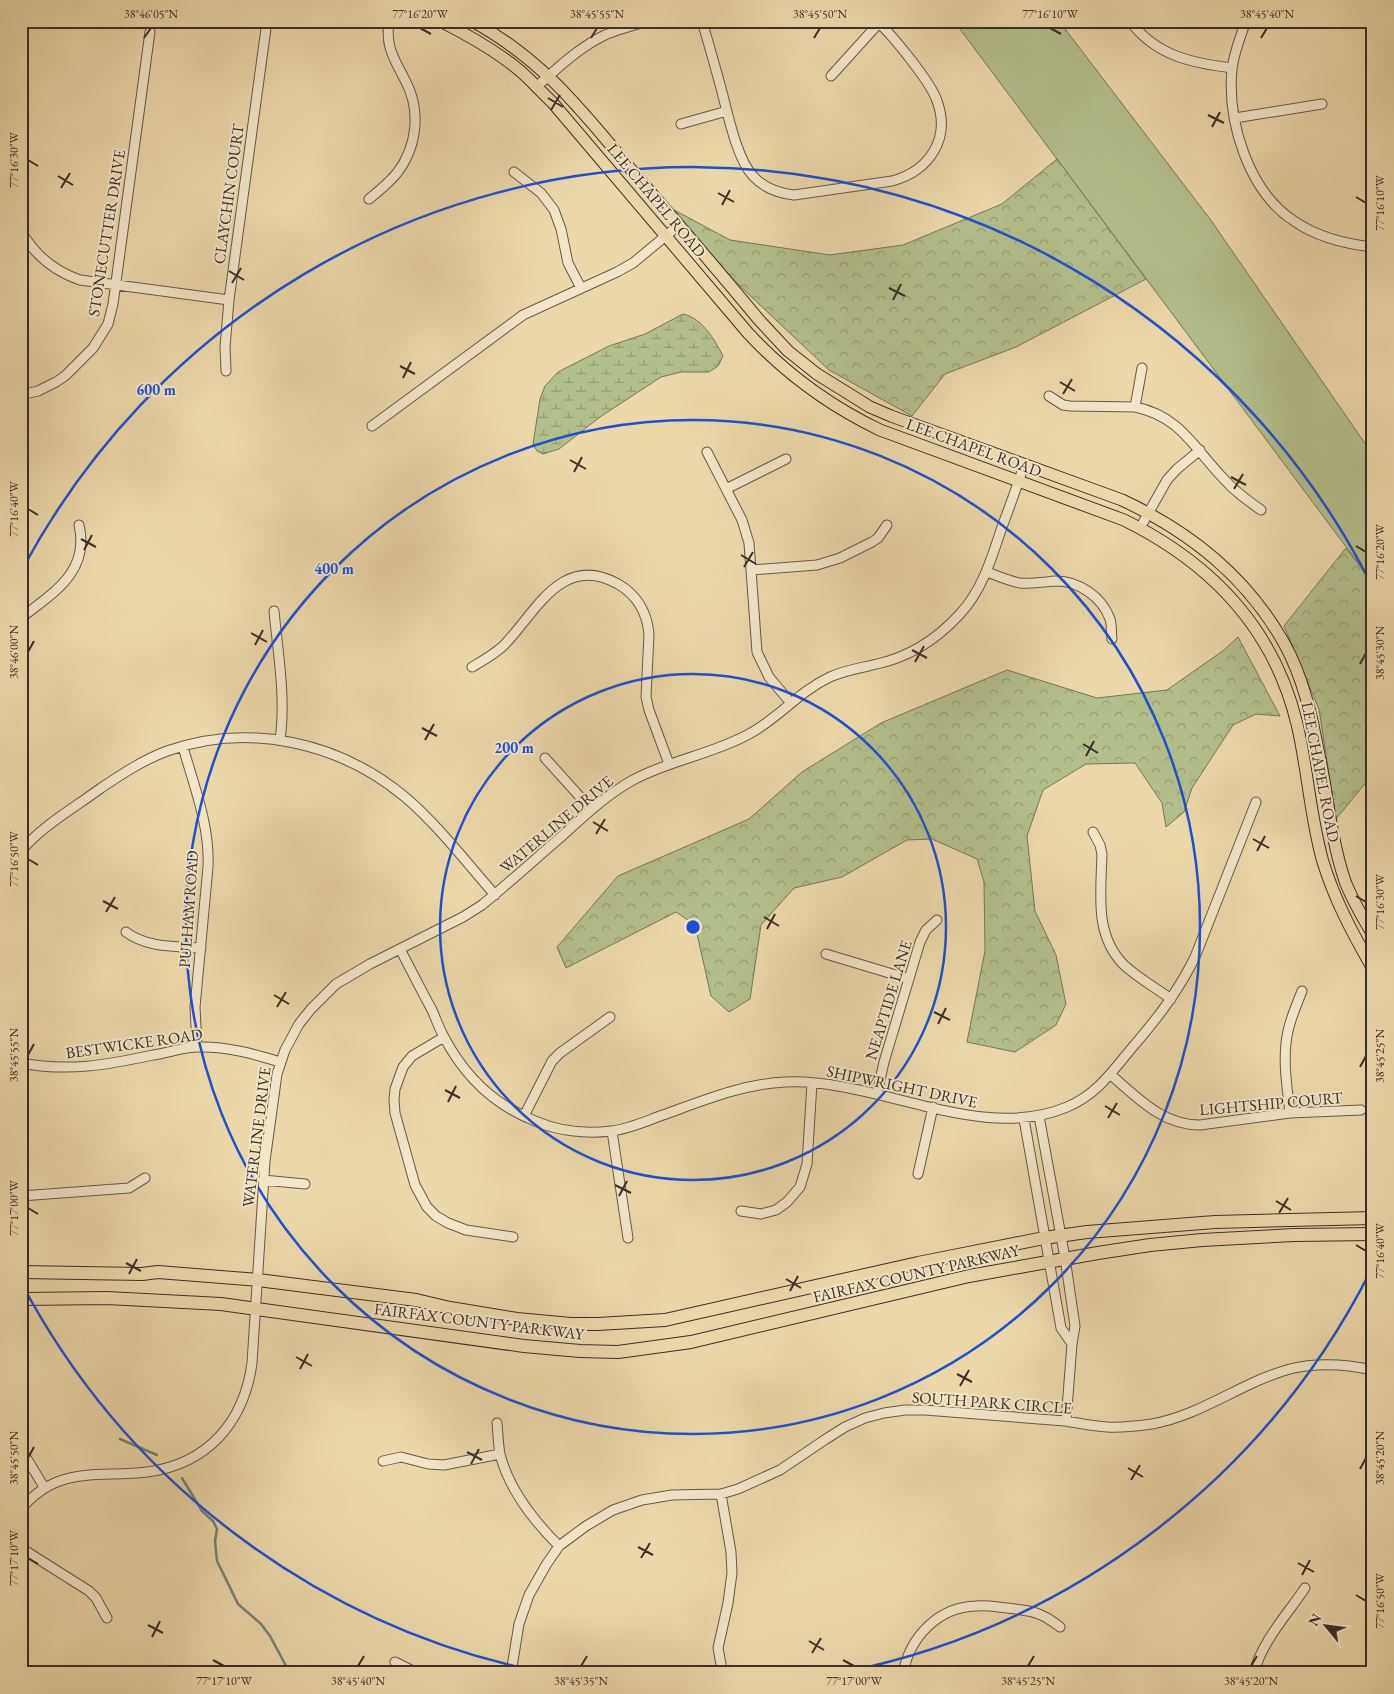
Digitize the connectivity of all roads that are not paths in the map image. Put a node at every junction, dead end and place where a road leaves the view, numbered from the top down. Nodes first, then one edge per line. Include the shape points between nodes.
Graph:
1 (267, 21) edge
2 (390, 21) edge
3 (440, 21) edge
4 (472, 21) edge
5 (649, 21) edge
6 (702, 21) edge
7 (1130, 21) edge
8 (1246, 21) edge
9 (878, 22) edge
10 (616, 26) edge
11 (150, 32) dead end
12 (1232, 68) junction
13 (549, 76) junction
14 (831, 76) dead end
15 (536, 87) junction
16 (1322, 104) dead end
17 (727, 111) junction
18 (1235, 118) junction
19 (680, 124) dead end
20 (514, 172) dead end
21 (369, 199) dead end
22 (679, 225) junction
23 (21, 231) edge
24 (667, 236) junction
25 (1373, 246) edge
26 (116, 286) junction
27 (580, 288) junction
28 (228, 300) junction
29 (1142, 368) dead end
30 (226, 371) dead end
31 (21, 395) edge
32 (1049, 396) dead end
33 (1136, 407) junction
34 (372, 426) dead end
35 (1200, 450) junction
36 (707, 452) dead end
37 (786, 459) dead end
38 (1024, 465) junction
39 (1019, 480) junction
40 (726, 489) junction
41 (1262, 510) dead end
42 (1148, 512) junction
43 (79, 525) dead end
44 (887, 525) dead end
45 (1140, 528) junction
46 (752, 570) junction
47 (987, 572) junction
48 (274, 611) dead end
49 (21, 618) edge
50 (1112, 639) dead end
51 (472, 667) dead end
52 (790, 702) junction
53 (280, 740) junction
54 (183, 747) junction
55 (545, 758) dead end
56 (669, 764) junction
57 (1256, 802) dead end
58 (591, 809) junction
59 (1331, 828) junction
60 (1315, 830) junction
61 (1093, 832) dead end
62 (21, 852) edge
63 (495, 895) junction
64 (937, 920) dead end
65 (126, 932) dead end
66 (1373, 935) edge
67 (201, 948) junction
68 (400, 949) junction
69 (826, 954) dead end
70 (1373, 969) edge
71 (909, 979) junction
72 (1302, 991) dead end
73 (1172, 999) junction
74 (610, 1017) dead end
75 (444, 1036) junction
76 (197, 1047) junction
77 (21, 1062) edge
78 (280, 1062) junction
79 (1111, 1075) junction
80 (812, 1083) junction
81 (877, 1093) junction
82 (933, 1107) junction
83 (1361, 1110) dead end
84 (1290, 1113) junction
85 (524, 1116) junction
86 (1040, 1116) junction
87 (1024, 1119) junction
88 (612, 1131) junction
89 (918, 1174) dead end
90 (145, 1178) dead end
91 (263, 1180) junction
92 (305, 1184) dead end
93 (21, 1196) edge
94 (741, 1211) dead end
95 (1373, 1218) edge
96 (1373, 1234) edge
97 (1061, 1235) junction
98 (513, 1237) dead end
99 (628, 1238) dead end
100 (1044, 1238) junction
101 (1065, 1258) junction
102 (1049, 1261) junction
103 (21, 1272) edge
104 (258, 1280) junction
105 (21, 1299) edge
106 (256, 1308) junction
107 (1072, 1344) junction
108 (1373, 1370) edge
109 (1066, 1421) junction
110 (497, 1423) dead end
111 (21, 1449) edge
112 (500, 1454) junction
113 (384, 1461) dead end
114 (44, 1487) junction
115 (720, 1494) junction
116 (21, 1509) edge
117 (559, 1546) junction
118 (21, 1548) edge
119 (1305, 1588) dead end
120 (107, 1618) dead end
121 (1060, 1627) dead end
122 (396, 1662) dead end
123 (722, 1670) dead end
124 (417, 1673) edge
125 (511, 1673) edge
126 (903, 1673) edge
127 (1254, 1673) edge

1 - 28 street, CLAYCHIN COURT
2 - 21 street via 390,50 409,88 415,127 411,147 402,166
3 - 15 main road, LEE CHAPEL ROAD via 487,47
4 - 13 main road, LEE CHAPEL ROAD via 507,42
5 - 10 street
6 - 17 street
7 - 12 street via 1146,38 1173,55 1192,62
8 - 12 street
9 - 14 street
9 - 17 street via 935,94 940,113 935,149 927,162 911,175 818,193 782,194 761,184 749,171
10 - 13 street
11 - 26 street, STONECUTTER DRIVE
12 - 18 street
13 - 15 street
13 - 22 main road, LEE CHAPEL ROAD
15 - 24 main road, LEE CHAPEL ROAD
16 - 18 street
17 - 19 street
18 - 25 street via 1248,163 1279,210 1294,222 1323,236
20 - 27 street via 540,192 554,210 568,263
22 - 24 street
22 - 38 main road, LEE CHAPEL ROAD via 760,321 788,351 817,374 890,416
23 - 26 street via 34,250 55,269 80,280
24 - 27 street via 633,263
24 - 39 main road, LEE CHAPEL ROAD via 762,348 817,394 880,430
26 - 28 street
26 - 31 street, STONECUTTER DRIVE via 108,324 93,348 56,382
27 - 34 street via 523,315
28 - 30 street, CLAYCHIN COURT
29 - 33 street
32 - 33 street via 1070,406
33 - 35 street via 1174,423
35 - 41 street via 1232,489
35 - 42 street via 1167,480
36 - 40 street
37 - 40 street
38 - 39 street, WATERLINE DRIVE
38 - 42 main road, LEE CHAPEL ROAD
39 - 45 main road, LEE CHAPEL ROAD
39 - 47 street, WATERLINE DRIVE
40 - 46 street via 747,534
42 - 45 street
42 - 59 main road, LEE CHAPEL ROAD via 1182,533 1219,563 1256,604 1284,644 1312,722
43 - 49 street via 81,551 70,575 56,591
44 - 46 street via 872,542 828,562 807,567
45 - 60 main road, LEE CHAPEL ROAD via 1178,551 1216,583 1265,645 1291,701
46 - 52 street via 758,652 769,677
47 - 50 street via 1021,583 1056,581 1080,586 1095,596 1104,608 1111,621
47 - 52 street, WATERLINE DRIVE via 960,613 927,642 892,659 831,676
48 - 53 street via 282,705
51 - 56 street via 505,644 542,598 557,586 586,576 613,581 638,602 648,624 646,697
52 - 56 street, WATERLINE DRIVE via 770,721 747,735
53 - 54 street via 242,737
53 - 63 street via 336,755 384,781 424,816
54 - 62 street via 128,770 44,830
54 - 67 street, PULHAM ROAD via 208,846
55 - 58 street
56 - 58 street, WATERLINE DRIVE via 618,789
57 - 73 street, SHIPWRIGHT DRIVE via 1194,957
58 - 63 street, WATERLINE DRIVE
59 - 60 main road
59 - 66 main road, LEE CHAPEL ROAD via 1346,882
60 - 70 main road, LEE CHAPEL ROAD via 1337,901
61 - 73 street via 1102,854 1101,915 1108,943 1125,966
63 - 68 street, WATERLINE DRIVE via 463,917
64 - 71 street, NEAPTIDE LANE via 923,936
65 - 67 street via 144,943
67 - 76 street, PULHAM ROAD via 195,1007
68 - 75 street, SHIPWRIGHT DRIVE
68 - 78 street, WATERLINE DRIVE via 348,976 324,994 299,1024
69 - 71 street
71 - 81 street, NEAPTIDE LANE
72 - 84 street via 1286,1040
73 - 79 street, SHIPWRIGHT DRIVE
74 - 85 street via 552,1061
75 - 85 street, SHIPWRIGHT DRIVE via 481,1088
75 - 98 street via 412,1056 403,1067 395,1089 395,1113 415,1185 428,1207 448,1224
76 - 77 street, BESTWICKE ROAD via 108,1065 76,1068
76 - 78 street, BESTWICKE ROAD via 235,1050
78 - 91 street, WATERLINE DRIVE
79 - 84 street, LIGHTSHIP COURT via 1159,1114 1181,1124 1200,1125
79 - 86 street, SHIPWRIGHT DRIVE via 1082,1099
80 - 81 street, SHIPWRIGHT DRIVE
80 - 88 street, SHIPWRIGHT DRIVE via 782,1082 743,1088
80 - 94 street via 807,1164 800,1186 776,1210 761,1214
81 - 82 street, SHIPWRIGHT DRIVE
82 - 87 street, SHIPWRIGHT DRIVE via 989,1118
82 - 89 street
83 - 84 street, LIGHTSHIP COURT
85 - 88 street, SHIPWRIGHT DRIVE via 561,1129
86 - 87 street, SHIPWRIGHT DRIVE
86 - 97 street
87 - 100 street
88 - 99 street
90 - 93 street via 129,1188
91 - 92 street
91 - 104 street, WATERLINE DRIVE
95 - 97 highway, FAIRFAX COUNTY PARKWAY via 1215,1222
96 - 101 highway, FAIRFAX COUNTY PARKWAY via 1202,1240
97 - 100 highway, FAIRFAX COUNTY PARKWAY
97 - 101 street
100 - 102 street
100 - 104 highway, FAIRFAX COUNTY PARKWAY via 665,1320 598,1324 517,1319 416,1300
101 - 102 highway, FAIRFAX COUNTY PARKWAY
101 - 107 street via 1075,1326
102 - 106 highway, FAIRFAX COUNTY PARKWAY via 969,1276 691,1342 618,1352 524,1346
102 - 107 street via 1061,1328
103 - 104 highway, FAIRFAX COUNTY PARKWAY via 158,1272
104 - 106 street, WATERLINE DRIVE
105 - 106 highway, FAIRFAX COUNTY PARKWAY via 126,1299
106 - 114 street, WATERLINE DRIVE via 247,1390 235,1417 215,1442 192,1458 166,1468 69,1477
107 - 109 street
108 - 109 street, SOUTH PARK CIRCLE via 1333,1364 1291,1369 1198,1409 1155,1423 1107,1427
109 - 115 street, SOUTH PARK CIRCLE via 925,1410 884,1413 846,1427 780,1470
110 - 112 street
111 - 114 street
112 - 113 street via 444,1465 401,1457
112 - 117 street via 525,1507
114 - 116 street
115 - 117 street, SOUTH PARK CIRCLE via 672,1495 642,1500 599,1518
115 - 123 street via 732,1573 718,1648
117 - 125 street, SOUTH PARK CIRCLE via 536,1581 524,1607
118 - 120 street via 89,1591
119 - 127 street via 1268,1640
121 - 126 street via 1035,1612 986,1606 959,1608 937,1618 924,1629 910,1650
122 - 124 street

